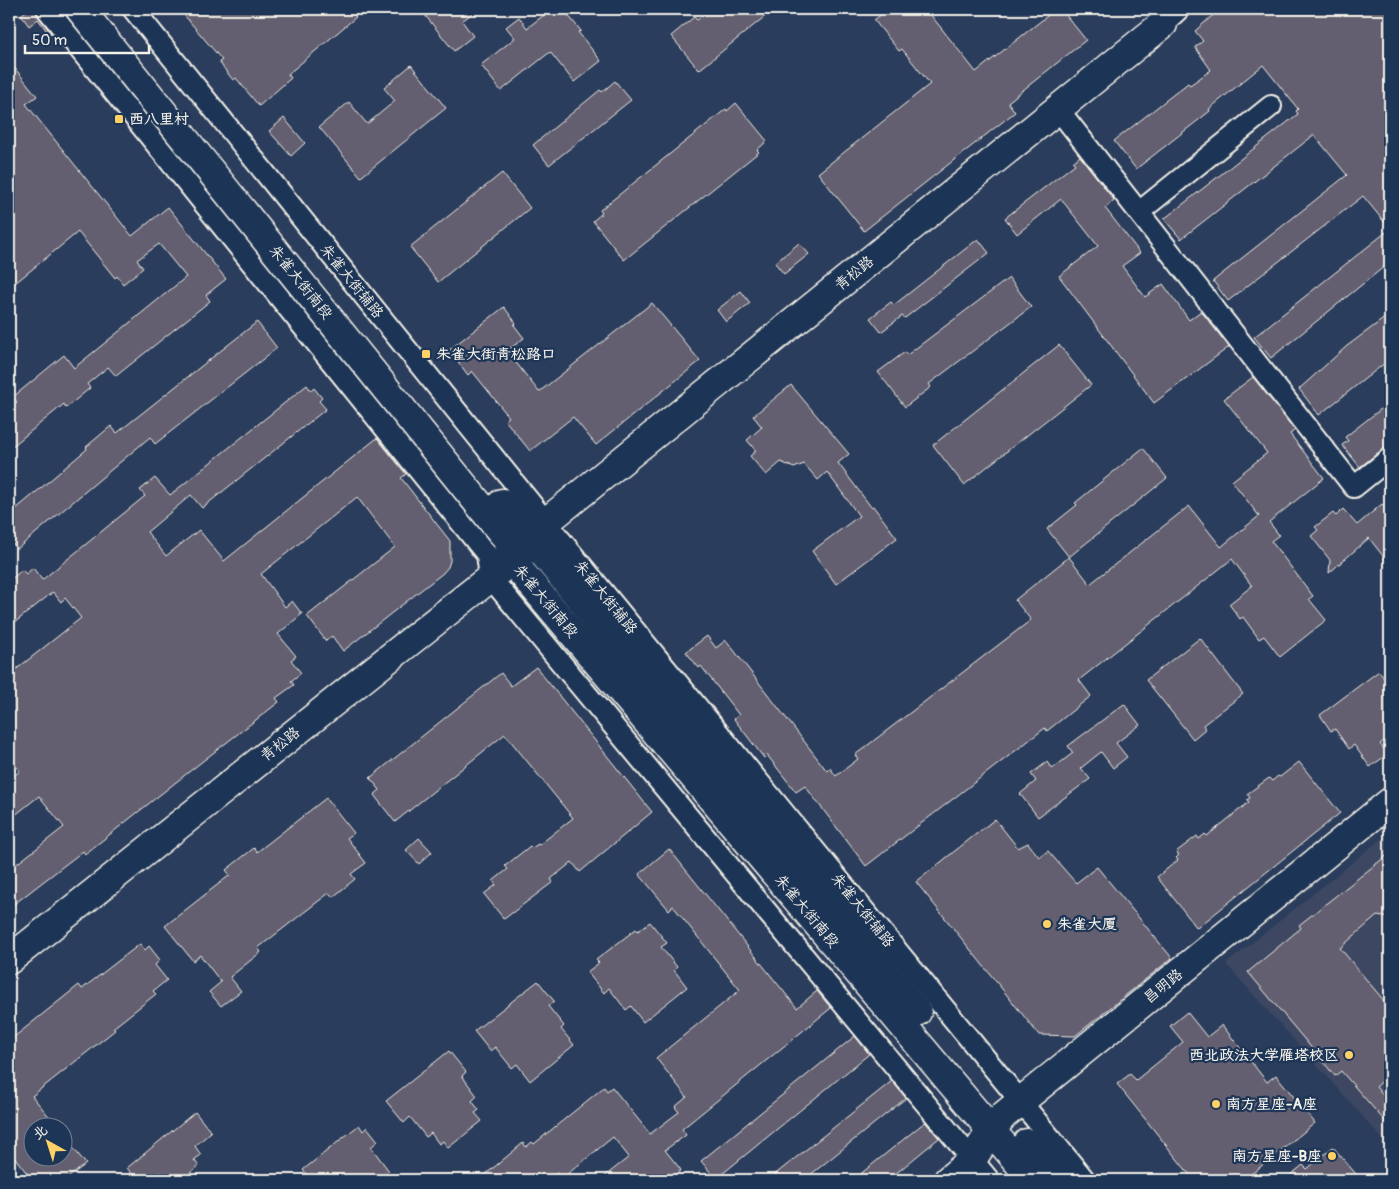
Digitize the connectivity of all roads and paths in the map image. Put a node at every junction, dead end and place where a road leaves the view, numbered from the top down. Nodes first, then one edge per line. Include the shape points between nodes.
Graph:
1 (47, 9) edge
2 (80, 9) edge
3 (104, 9) edge
4 (133, 9) edge
5 (1171, 17) edge
6 (1271, 106) dead end
7 (1058, 109) junction
8 (1139, 212) junction
9 (1390, 458) edge
10 (514, 546) junction
11 (1390, 802) edge
12 (9, 936) edge
13 (9, 960) edge
14 (1005, 1115) junction
15 (981, 1170) edge
16 (948, 1180) edge
17 (1033, 1180) edge
18 (1057, 1180) edge
19 (1085, 1180) edge

1 - 10 street, 朱雀大街辅路
2 - 10 main road, 朱雀大街南段
3 - 10 main road, 朱雀大街南段
4 - 10 street, 朱雀大街辅路
5 - 7 main road, 青松路
6 - 8 street
7 - 8 street
7 - 10 main road, 青松路
8 - 9 street via 1354,487
10 - 12 main road, 青松路
10 - 13 main road, 青松路
10 - 14 main road, 朱雀大街南段 via 988,1100
10 - 15 street, 朱雀大街辅路
11 - 14 main road, 昌明路
14 - 15 main road, 昌明路
14 - 17 main road, 朱雀大街南段
14 - 18 main road, 朱雀大街南段
14 - 19 street
15 - 16 main road, 昌明路

